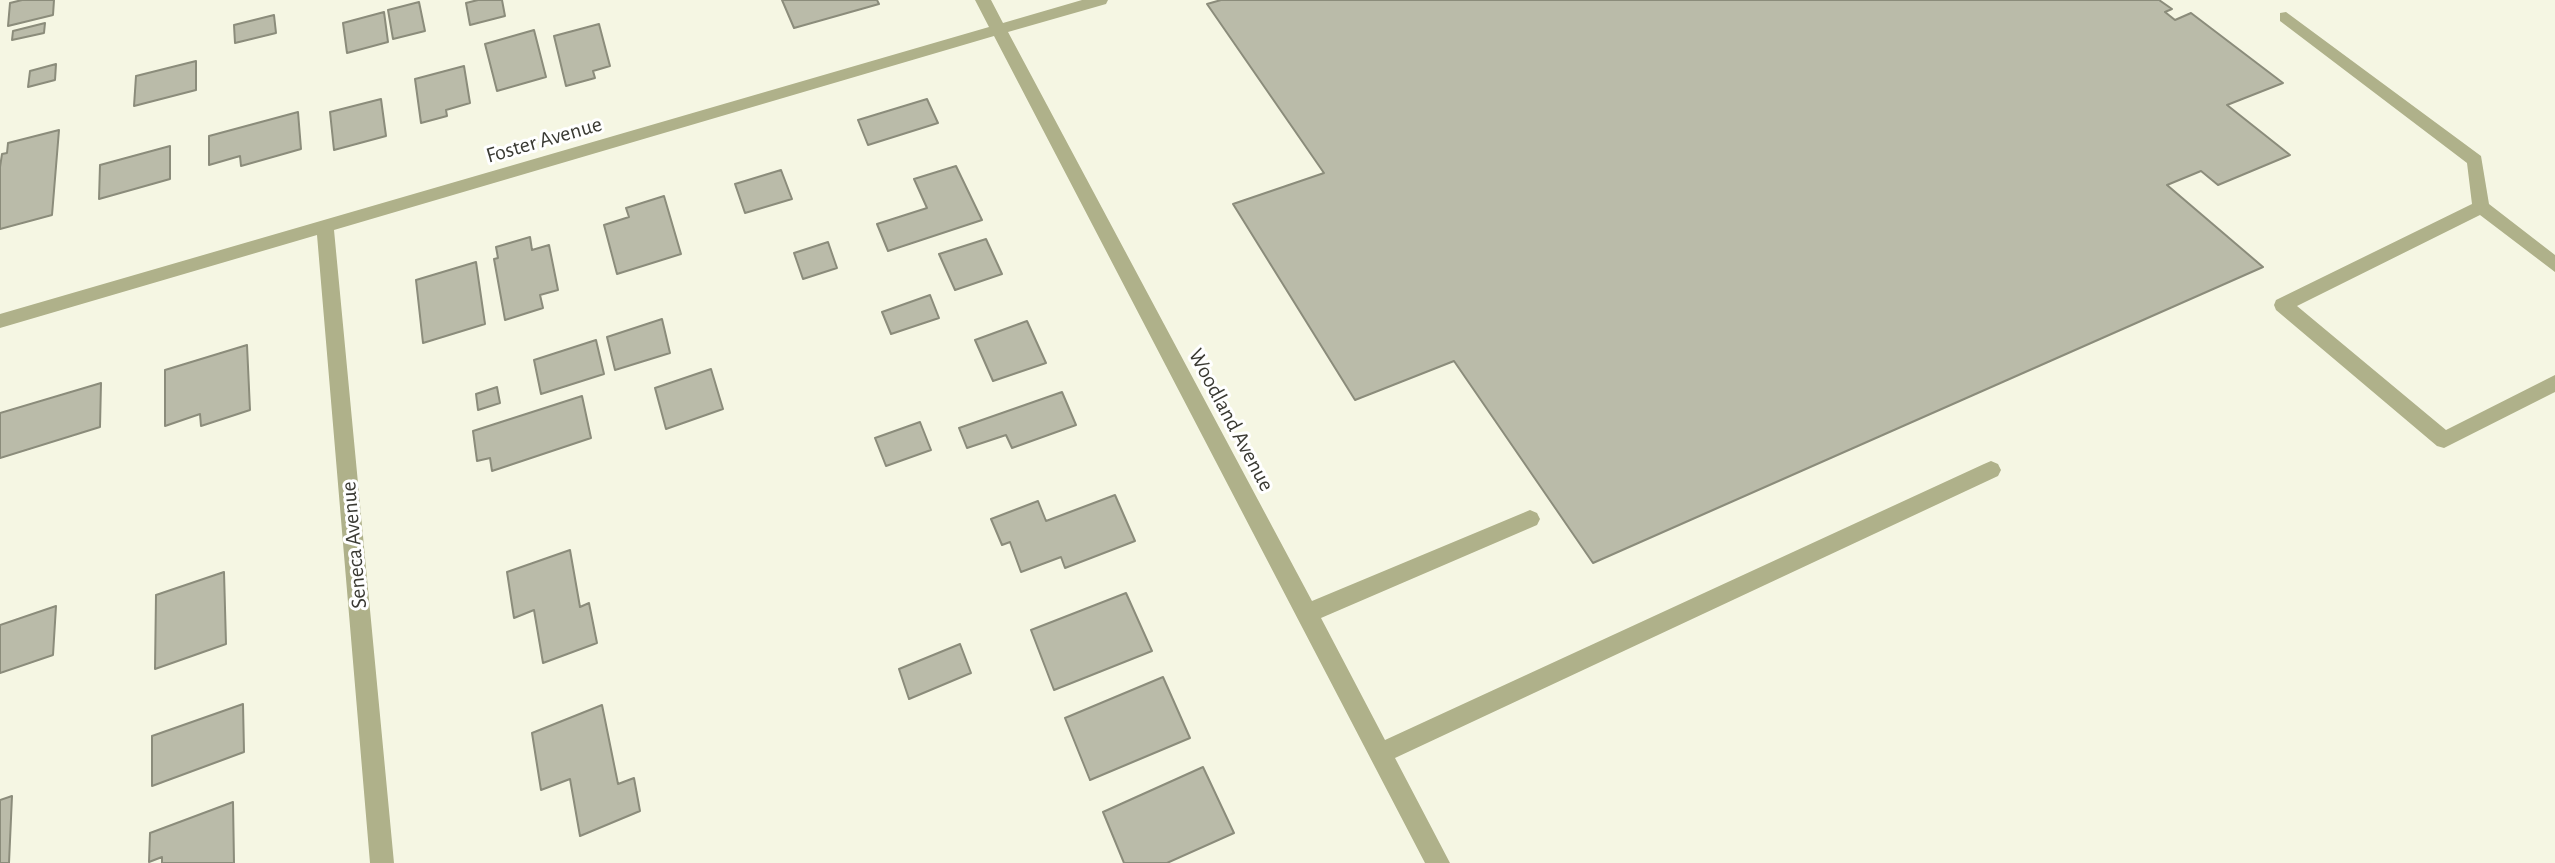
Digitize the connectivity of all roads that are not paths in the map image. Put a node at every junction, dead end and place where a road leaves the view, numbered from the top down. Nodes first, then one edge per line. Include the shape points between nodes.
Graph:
1 (983, 0) edge
2 (1100, 0) edge
3 (2286, 17) dead end
4 (998, 30) junction
5 (2481, 207) junction
6 (325, 226) junction
7 (2555, 265) edge
8 (0, 321) edge
9 (2551, 391) edge
10 (1991, 470) dead end
11 (1530, 519) dead end
12 (1306, 614) junction
13 (1380, 754) junction
14 (382, 863) edge
15 (1438, 863) edge

1 - 4 street, Woodland Avenue
2 - 4 street, Foster Avenue
3 - 5 street via 2475,160
4 - 6 street, Foster Avenue
4 - 12 street, Woodland Avenue
5 - 7 street
5 - 9 street via 2283,305 2444,440
6 - 8 street, Foster Avenue
6 - 14 street, Seneca Avenue
10 - 13 street
11 - 12 street
12 - 13 street, Woodland Avenue
13 - 15 street, Woodland Avenue

